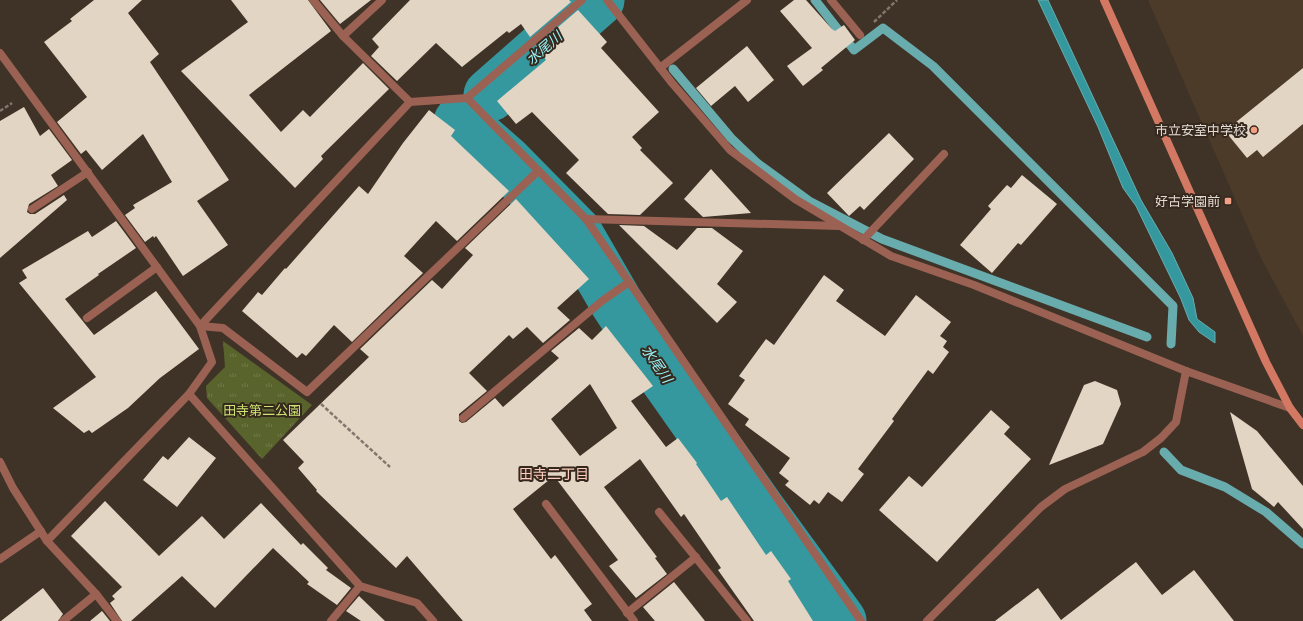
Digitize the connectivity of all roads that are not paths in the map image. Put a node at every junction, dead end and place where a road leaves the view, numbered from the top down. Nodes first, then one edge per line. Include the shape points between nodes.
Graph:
1 (313, 0) edge
2 (382, 0) edge
3 (582, 0) edge
4 (607, 0) edge
5 (748, 0) edge
6 (831, 0) edge
7 (1104, 0) edge
8 (860, 35) road end
9 (343, 36) junction
10 (0, 53) edge
11 (660, 68) junction
12 (467, 98) junction
13 (410, 102) junction
14 (944, 154) dead end
15 (538, 171) junction
16 (88, 172) junction
17 (32, 209) dead end
18 (586, 219) junction
19 (841, 226) junction
20 (863, 240) junction
21 (157, 267) junction
22 (629, 282) junction
23 (87, 318) dead end
24 (200, 326) junction
25 (1186, 371) junction
26 (189, 394) junction
27 (1290, 408) junction
28 (463, 418) dead end
29 (1303, 425) edge
30 (0, 462) edge
31 (546, 504) dead end
32 (659, 512) dead end
33 (40, 531) junction
34 (47, 541) junction
35 (696, 557) junction
36 (0, 560) edge
37 (360, 586) junction
38 (96, 594) junction
39 (627, 613) junction
40 (63, 621) edge
41 (118, 621) edge
42 (331, 621) edge
43 (433, 621) edge
44 (634, 621) edge
45 (747, 621) edge
46 (861, 621) edge
47 (927, 621) edge

1 - 9 street
2 - 9 street
3 - 12 street
4 - 11 street
5 - 11 street
6 - 8 street
7 - 27 street via 1250,329
9 - 13 street
10 - 16 street
11 - 19 street via 730,150 795,199
12 - 13 street
12 - 15 street
13 - 24 street
14 - 20 street
15 - 18 street
15 - 24 street via 307,392 223,328
16 - 17 street
16 - 21 street
18 - 19 street
18 - 22 street
19 - 20 street
20 - 25 street via 891,256 974,285
21 - 23 street
21 - 24 street
22 - 28 street
22 - 46 street
24 - 26 street via 212,362
25 - 27 street
25 - 47 street via 1176,422 1161,438 1143,452 1065,489 1041,507
26 - 34 street
26 - 37 street
27 - 29 street
30 - 33 street
31 - 39 street
32 - 35 street
33 - 34 street
33 - 36 street
34 - 38 street
35 - 39 street
35 - 45 street
37 - 42 street
37 - 43 street via 417,603
38 - 40 street
38 - 41 street
39 - 44 street

